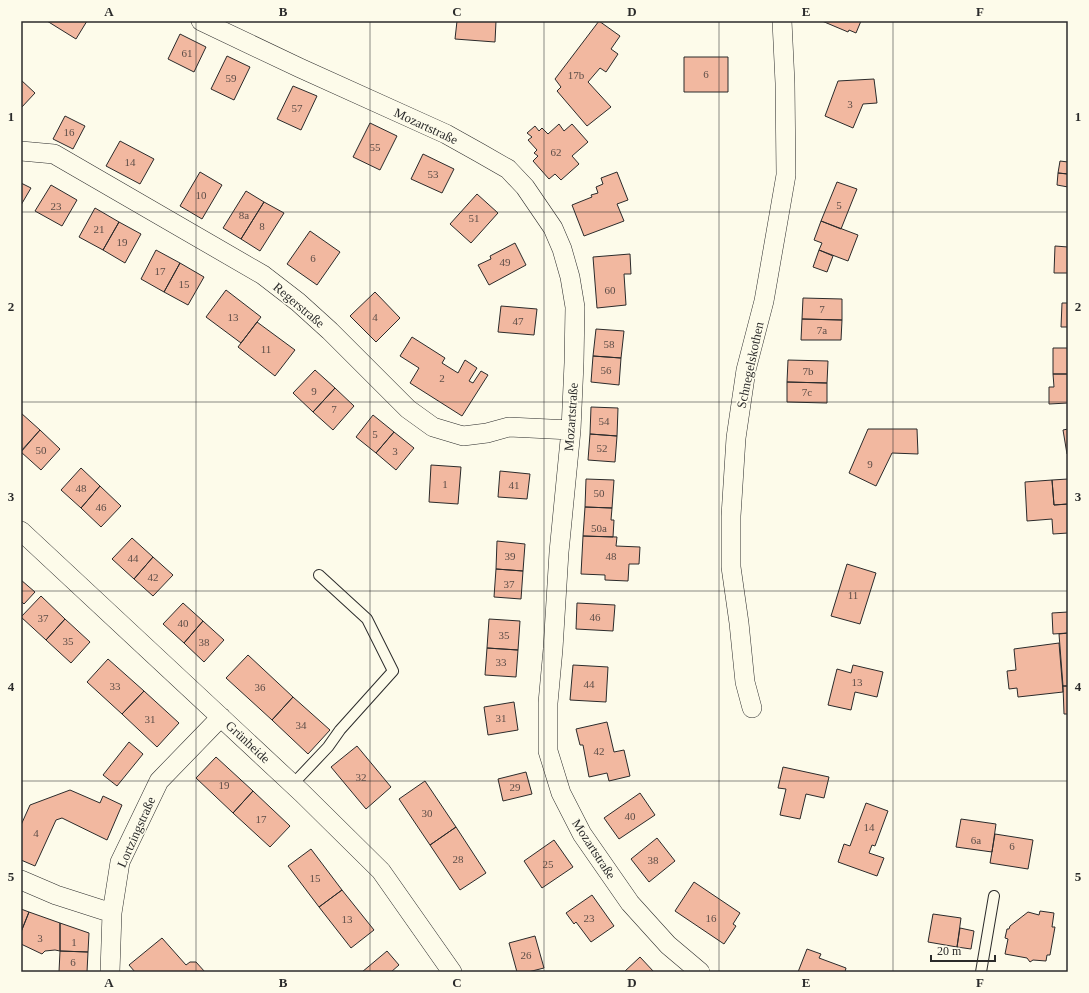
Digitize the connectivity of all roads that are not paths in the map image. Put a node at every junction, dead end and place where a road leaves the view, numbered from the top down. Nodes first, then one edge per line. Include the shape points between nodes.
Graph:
1 (201, 21) edge
2 (782, 21) edge
3 (21, 151) edge
4 (571, 430) junction
5 (21, 531) edge
6 (320, 575) dead end
7 (752, 708) dead end
8 (221, 717) junction
9 (293, 784) junction
10 (21, 880) edge
11 (994, 896) dead end
12 (112, 913) junction
13 (110, 972) edge
14 (452, 972) edge
15 (700, 972) edge
16 (980, 972) edge

1 - 4 street, Mozartstraße via 446,134 508,169 525,187 553,228 570,277 575,307
2 - 7 street, Schnegelskothen via 786,175 764,301 745,378 736,438 731,516 731,567 740,624 745,682
3 - 4 street, Regerstraße via 54,154 263,275 330,331 408,409 433,427 463,436 509,427
4 - 15 street, Mozartstraße via 548,703 548,751 561,793 582,834 630,903 668,945
5 - 8 street, Grünheide
6 - 9 lane via 367,619 393,671
8 - 9 street, Grünheide
8 - 12 street, Lortzingstraße via 159,781 120,862
9 - 14 street, Grünheide via 382,871
10 - 12 street via 56,895
11 - 16 lane
12 - 13 street, Lortzingstraße

